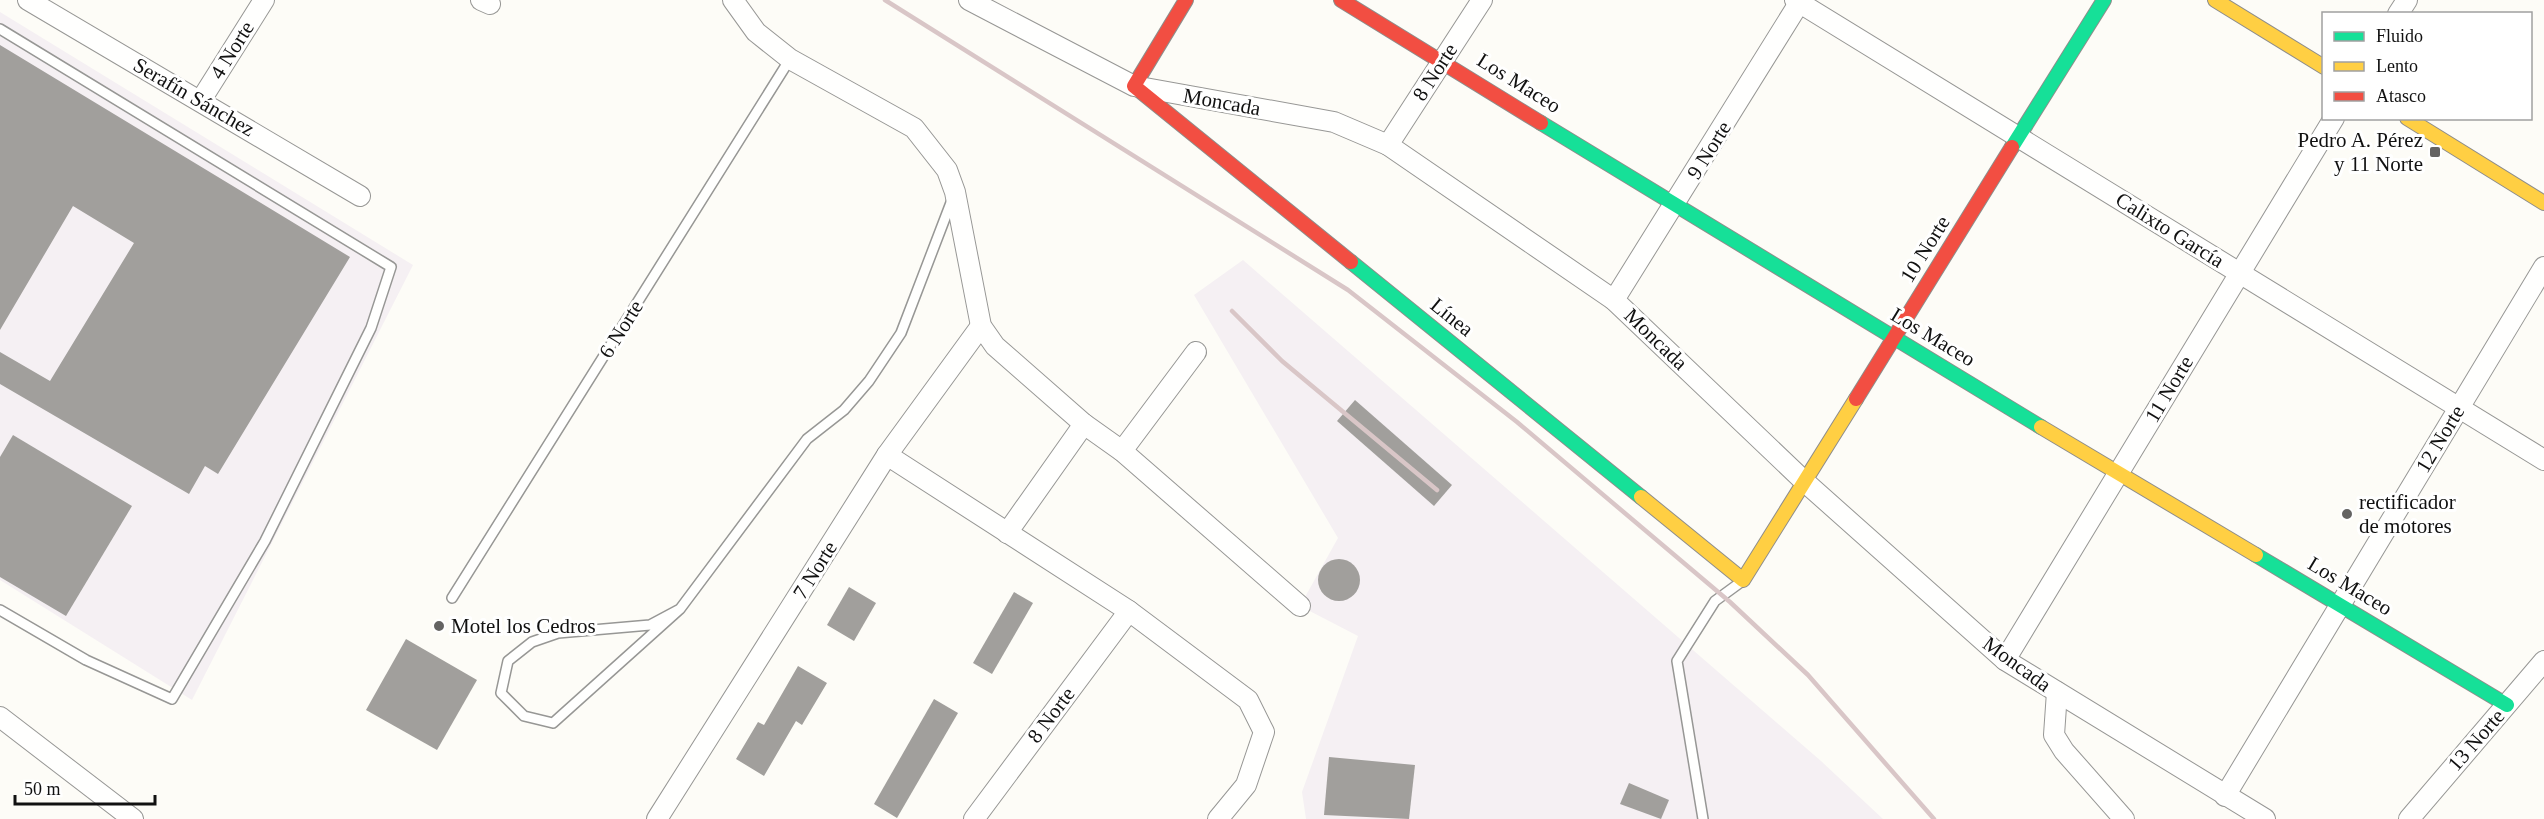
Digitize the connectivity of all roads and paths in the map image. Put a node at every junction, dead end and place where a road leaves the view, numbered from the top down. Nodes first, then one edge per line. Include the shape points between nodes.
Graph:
1 (28, 0) edge
2 (264, 0) edge
3 (733, 0) edge
4 (969, 0) edge
5 (1186, 0) edge
6 (1341, 0) edge
7 (1482, 0) edge
8 (2104, 0) edge
9 (2215, 0) edge
10 (1799, 1) edge
11 (0, 29) edge
12 (790, 59) junction
13 (1442, 61) junction
14 (2322, 66) edge
15 (1134, 86) junction
16 (201, 100) junction
17 (2333, 120) edge
18 (2410, 120) edge
19 (2019, 137) junction
20 (1388, 145) junction
21 (955, 192) junction
22 (360, 196) dead end
23 (2544, 203) edge
24 (1675, 204) junction
25 (2544, 267) edge
26 (2240, 273) junction
27 (1614, 300) junction
28 (981, 326) junction
29 (1894, 339) junction
30 (1196, 352) dead end
31 (2459, 407) junction
32 (1084, 424) junction
33 (1122, 451) junction
34 (886, 455) junction
35 (2544, 460) edge
36 (2119, 472) junction
37 (1805, 482) junction
38 (1007, 533) junction
39 (1743, 580) junction
40 (452, 598) dead end
41 (2340, 604) junction
42 (1300, 606) dead end
43 (680, 609) junction
44 (0, 610) edge
45 (1129, 611) junction
46 (2005, 660) junction
47 (2544, 661) edge
48 (2056, 692) junction
49 (2507, 705) junction
50 (0, 717) edge
51 (2225, 796) junction
52 (665, 817) edge
53 (133, 819) edge
54 (974, 819) edge
55 (1218, 819) edge
56 (1703, 819) edge
57 (2124, 819) edge
58 (2265, 819) edge
59 (2409, 819) edge

1 - 16 street, Serafín Sánchez
2 - 16 street, 4 Norte
3 - 12 street via 756,32
4 - 15 street, Moncada
5 - 15 street
6 - 13 street, Los Maceo
7 - 13 street, 8 Norte
8 - 19 street, 10 Norte
9 - 14 street
10 - 19 street, Calixto García
10 - 24 street, 9 Norte
11 - 44 lane via 391,267 371,328 265,541 172,699 86,660
12 - 21 street via 914,128 947,170
12 - 40 lane, 6 Norte
13 - 20 street, 8 Norte
13 - 24 street, Los Maceo
15 - 20 street, Moncada via 1334,122
15 - 39 street, Línea
16 - 22 street, Serafín Sánchez
17 - 26 street, 11 Norte
18 - 23 street
19 - 26 street, Calixto García
19 - 29 street, 10 Norte
20 - 27 street, Moncada
21 - 28 street
21 - 43 lane via 901,333 844,410 807,439
24 - 27 street, 9 Norte
24 - 29 street, Los Maceo
25 - 31 street, 12 Norte
26 - 31 street, Calixto García
26 - 36 street, 11 Norte
27 - 37 street, Moncada
28 - 32 street via 994,346
28 - 34 street, 7 Norte
29 - 36 street, Los Maceo
29 - 37 street, 10 Norte
30 - 33 street
31 - 35 street, Calixto García
31 - 41 street, 12 Norte
32 - 33 street
32 - 38 street
33 - 42 street
34 - 38 street
34 - 52 street, 7 Norte
36 - 41 street, Los Maceo
36 - 46 street, 11 Norte
37 - 39 street, 10 Norte
37 - 46 street, Moncada
38 - 45 street
39 - 56 lane via 1715,601 1677,661
41 - 49 street, Los Maceo
41 - 51 street, 12 Norte
43 - 43 lane via 553,723 524,716 501,693 508,661 532,642 558,633 650,625
45 - 54 street, 8 Norte
45 - 55 street via 1248,700 1263,732 1246,784
46 - 48 street, Moncada
47 - 49 street, 13 Norte
48 - 51 street, Moncada
48 - 57 street via 2054,735
49 - 59 street, 13 Norte
50 - 53 street
51 - 58 street, Moncada

